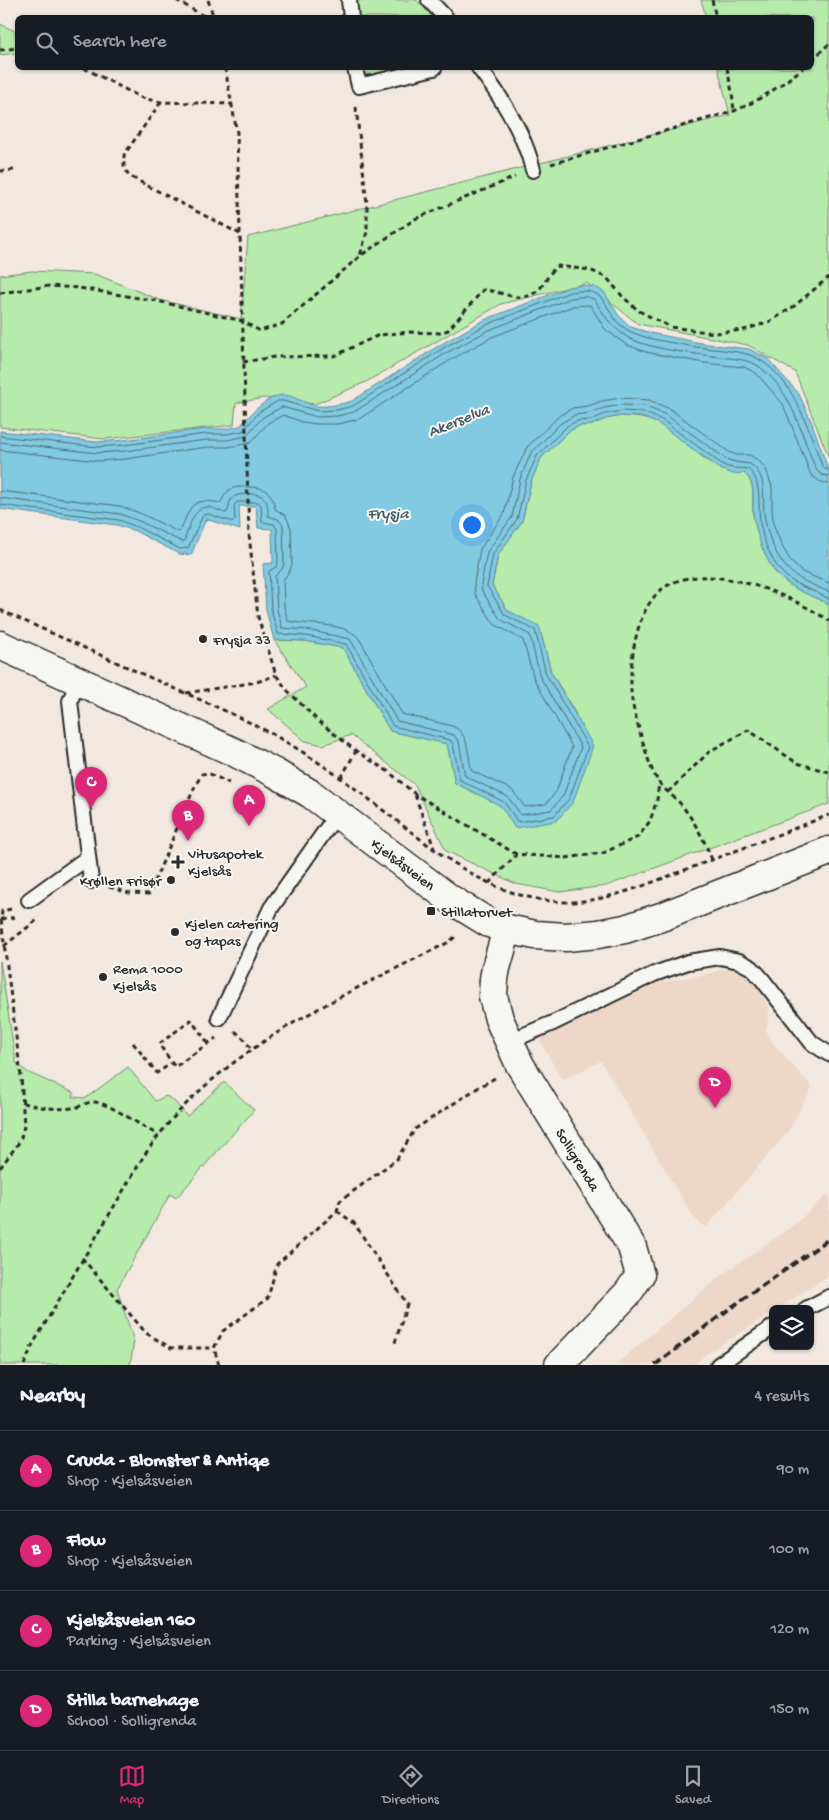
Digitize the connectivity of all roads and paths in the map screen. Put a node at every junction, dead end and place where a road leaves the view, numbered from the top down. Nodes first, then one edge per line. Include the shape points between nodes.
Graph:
1 (176, 0) edge
2 (208, 0) edge
3 (349, 0) edge
4 (429, 0) edge
5 (712, 0) edge
6 (201, 15) edge
7 (213, 15) edge
8 (351, 15) edge
9 (443, 15) edge
10 (715, 15) edge
11 (829, 44) edge
12 (15, 48) edge
13 (0, 50) edge
14 (814, 58) edge
15 (88, 70) edge
16 (226, 70) edge
17 (356, 70) edge
18 (426, 70) edge
19 (479, 70) edge
20 (727, 70) edge
21 (800, 70) edge
22 (360, 86) junction
23 (161, 102) junction
24 (233, 104) junction
25 (734, 110) junction
26 (14, 170) dead end
27 (533, 170) junction
28 (0, 171) edge
29 (240, 234) junction
30 (360, 256) junction
31 (829, 277) edge
32 (0, 293) edge
33 (242, 321) junction
34 (243, 362) junction
35 (829, 621) edge
36 (0, 645) edge
37 (276, 675) junction
38 (78, 681) junction
39 (184, 693) dead end
40 (356, 751) junction
41 (829, 772) edge
42 (341, 778) dead end
43 (659, 782) junction
44 (235, 786) dead end
45 (668, 792) junction
46 (415, 794) junction
47 (337, 814) junction
48 (829, 815) edge
49 (829, 850) edge
50 (516, 854) junction
51 (87, 858) junction
52 (712, 860) junction
53 (91, 881) joint
54 (489, 883) junction
55 (25, 904) joint
56 (39, 918) dead end
57 (507, 930) junction
58 (460, 933) dead end
59 (4, 946) junction
60 (219, 1018) dead end
61 (223, 1033) dead end
62 (244, 1039) dead end
63 (133, 1043) dead end
64 (208, 1043) junction
65 (252, 1050) junction
66 (515, 1053) junction
67 (829, 1054) edge
68 (172, 1063) junction
69 (24, 1102) junction
70 (158, 1134) junction
71 (0, 1168) edge
72 (337, 1211) junction
73 (82, 1258) junction
74 (829, 1298) edge
75 (814, 1305) edge
76 (769, 1329) edge
77 (394, 1346) dead end
78 (214, 1348) junction
79 (24, 1365) edge
80 (219, 1365) edge
81 (559, 1365) edge
82 (718, 1365) edge

1 - 6 path
2 - 7 path
3 - 8 lane
4 - 9 lane
5 - 10 path
11 - 14 path
12 - 13 path
15 - 23 path via 142,98
16 - 24 path
17 - 22 lane
18 - 22 lane
19 - 27 lane via 518,128 529,151
20 - 25 path
21 - 25 path via 772,92
22 - 30 path via 356,110 367,232
23 - 24 path
23 - 29 path via 124,155 124,166 129,176
24 - 29 path
25 - 27 path
26 - 28 path
27 - 30 path via 415,219
29 - 33 path
30 - 33 path via 282,324 260,331
31 - 34 path via 769,322 744,330 715,333 670,327 639,311 607,278 590,270 558,266 538,291 527,296 512,298 494,290 483,290 448,330 440,334 408,332 379,335 334,356 274,357
32 - 33 path via 49,286 79,288 157,300
33 - 34 path
34 - 37 path via 249,534 258,617
35 - 43 path via 787,598 724,578 688,578 657,593 647,606 632,654 631,690 642,738
36 - 38 main road, Kjelsåsveien
37 - 39 path via 257,682
37 - 40 path via 316,720
38 - 47 main road, Kjelsåsveien via 236,753 311,794
38 - 51 lane via 70,701
40 - 42 path
40 - 46 path
41 - 45 path via 797,763 748,730 710,751
43 - 45 path
43 - 50 path via 650,820 638,837 603,853 565,858
44 - 53 path via 208,773 202,774 149,894 128,893
45 - 52 path via 691,819
46 - 50 path
46 - 54 path via 434,848 457,866
47 - 57 main road, Kjelsåsveien via 450,899
47 - 60 lane via 271,908
48 - 52 path
49 - 57 main road, Kjelsåsveien via 625,929 566,937
50 - 54 path
51 - 53 lane
51 - 55 lane
52 - 54 path via 590,901 527,898
55 - 59 path via 2,911
56 - 59 path
57 - 66 main road, Solligrenda via 496,968 494,996
58 - 65 path via 449,942 332,1002
59 - 69 path
61 - 64 path
62 - 65 path
63 - 68 path via 157,1073
64 - 68 path via 175,1067
64 - 68 path via 192,1020 159,1044
65 - 70 path via 211,1081
66 - 67 lane via 553,1023 654,974 688,962 720,957 752,968 812,1043
66 - 72 path via 476,1089 415,1129 397,1159 340,1201
66 - 81 main road, Solligrenda via 632,1247 640,1275 628,1293
69 - 70 path via 49,1109 72,1108 93,1102 111,1107
69 - 71 path via 24,1126 20,1140
70 - 73 path
72 - 77 path via 354,1223 407,1304
72 - 78 path via 277,1264 268,1298 223,1330
73 - 78 path via 146,1333 171,1348
73 - 79 path
74 - 75 lane
76 - 82 lane
78 - 80 path

